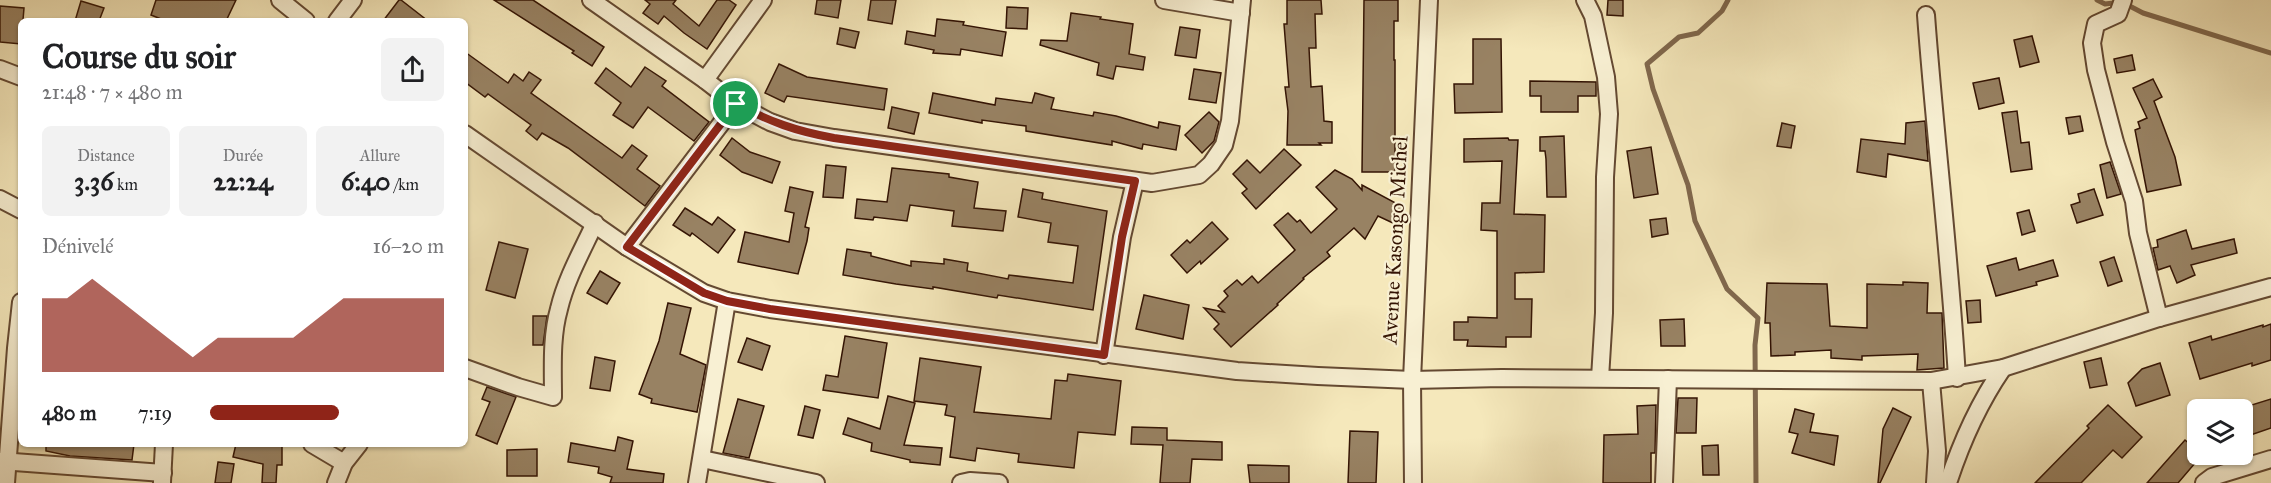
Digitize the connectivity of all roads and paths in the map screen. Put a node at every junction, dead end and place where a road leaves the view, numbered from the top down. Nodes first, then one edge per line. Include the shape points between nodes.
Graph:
1 (280, 0) edge
2 (353, 0) edge
3 (591, 0) edge
4 (763, 0) edge
5 (1164, 0) edge
6 (1429, 0) edge
7 (1585, 0) edge
8 (2123, 0) edge
9 (1242, 6) edge
10 (1926, 15) dead end
11 (302, 18) edge
12 (339, 18) edge
13 (0, 69) edge
14 (18, 76) edge
15 (705, 80) junction
16 (736, 104) junction
17 (468, 136) edge
18 (1135, 181) junction
19 (0, 199) edge
20 (18, 208) edge
21 (595, 223) junction
22 (627, 247) junction
23 (2271, 287) edge
24 (727, 301) junction
25 (2159, 318) junction
26 (18, 325) edge
27 (1104, 355) junction
28 (2003, 368) junction
29 (468, 369) edge
30 (1600, 378) junction
31 (1957, 378) junction
32 (1668, 379) junction
33 (1412, 380) junction
34 (1931, 381) junction
35 (164, 447) edge
36 (317, 447) edge
37 (357, 447) edge
38 (702, 459) junction
39 (2271, 459) edge
40 (4, 461) edge
41 (344, 463) junction
42 (162, 478) edge
43 (6, 483) edge
44 (336, 483) edge
45 (697, 483) edge
46 (816, 483) edge
47 (961, 483) edge
48 (999, 483) edge
49 (1413, 483) edge
50 (1664, 483) edge
51 (1935, 483) edge
52 (1948, 483) edge
53 (2204, 483) edge

1 - 11 street
2 - 12 street
3 - 15 street
4 - 15 street
5 - 9 street
6 - 33 street, Avenue Kasongo Michel
7 - 30 street via 1593,16 1610,114
8 - 25 street via 2118,14 2096,24 2092,43 2115,142 2134,201
9 - 18 street via 1224,145 1199,175 1177,181
10 - 31 street
13 - 14 street
15 - 16 street
16 - 18 street via 795,131
16 - 22 street
17 - 21 street
18 - 27 street
19 - 20 street
21 - 22 street
21 - 29 street via 558,309 553,397
22 - 24 street via 704,293
23 - 25 street
24 - 27 street
24 - 38 street
25 - 28 street
26 - 40 street
27 - 33 street via 1237,371
28 - 31 street
28 - 52 street via 1980,406
30 - 32 street
30 - 33 street
31 - 34 street
32 - 34 street
32 - 50 street
33 - 49 street, Avenue Kasongo Michel
34 - 51 street via 1937,451
35 - 42 street
36 - 41 street
37 - 41 street
38 - 45 street
38 - 46 street
39 - 53 street
40 - 42 street
40 - 43 street
41 - 44 street
47 - 48 street

